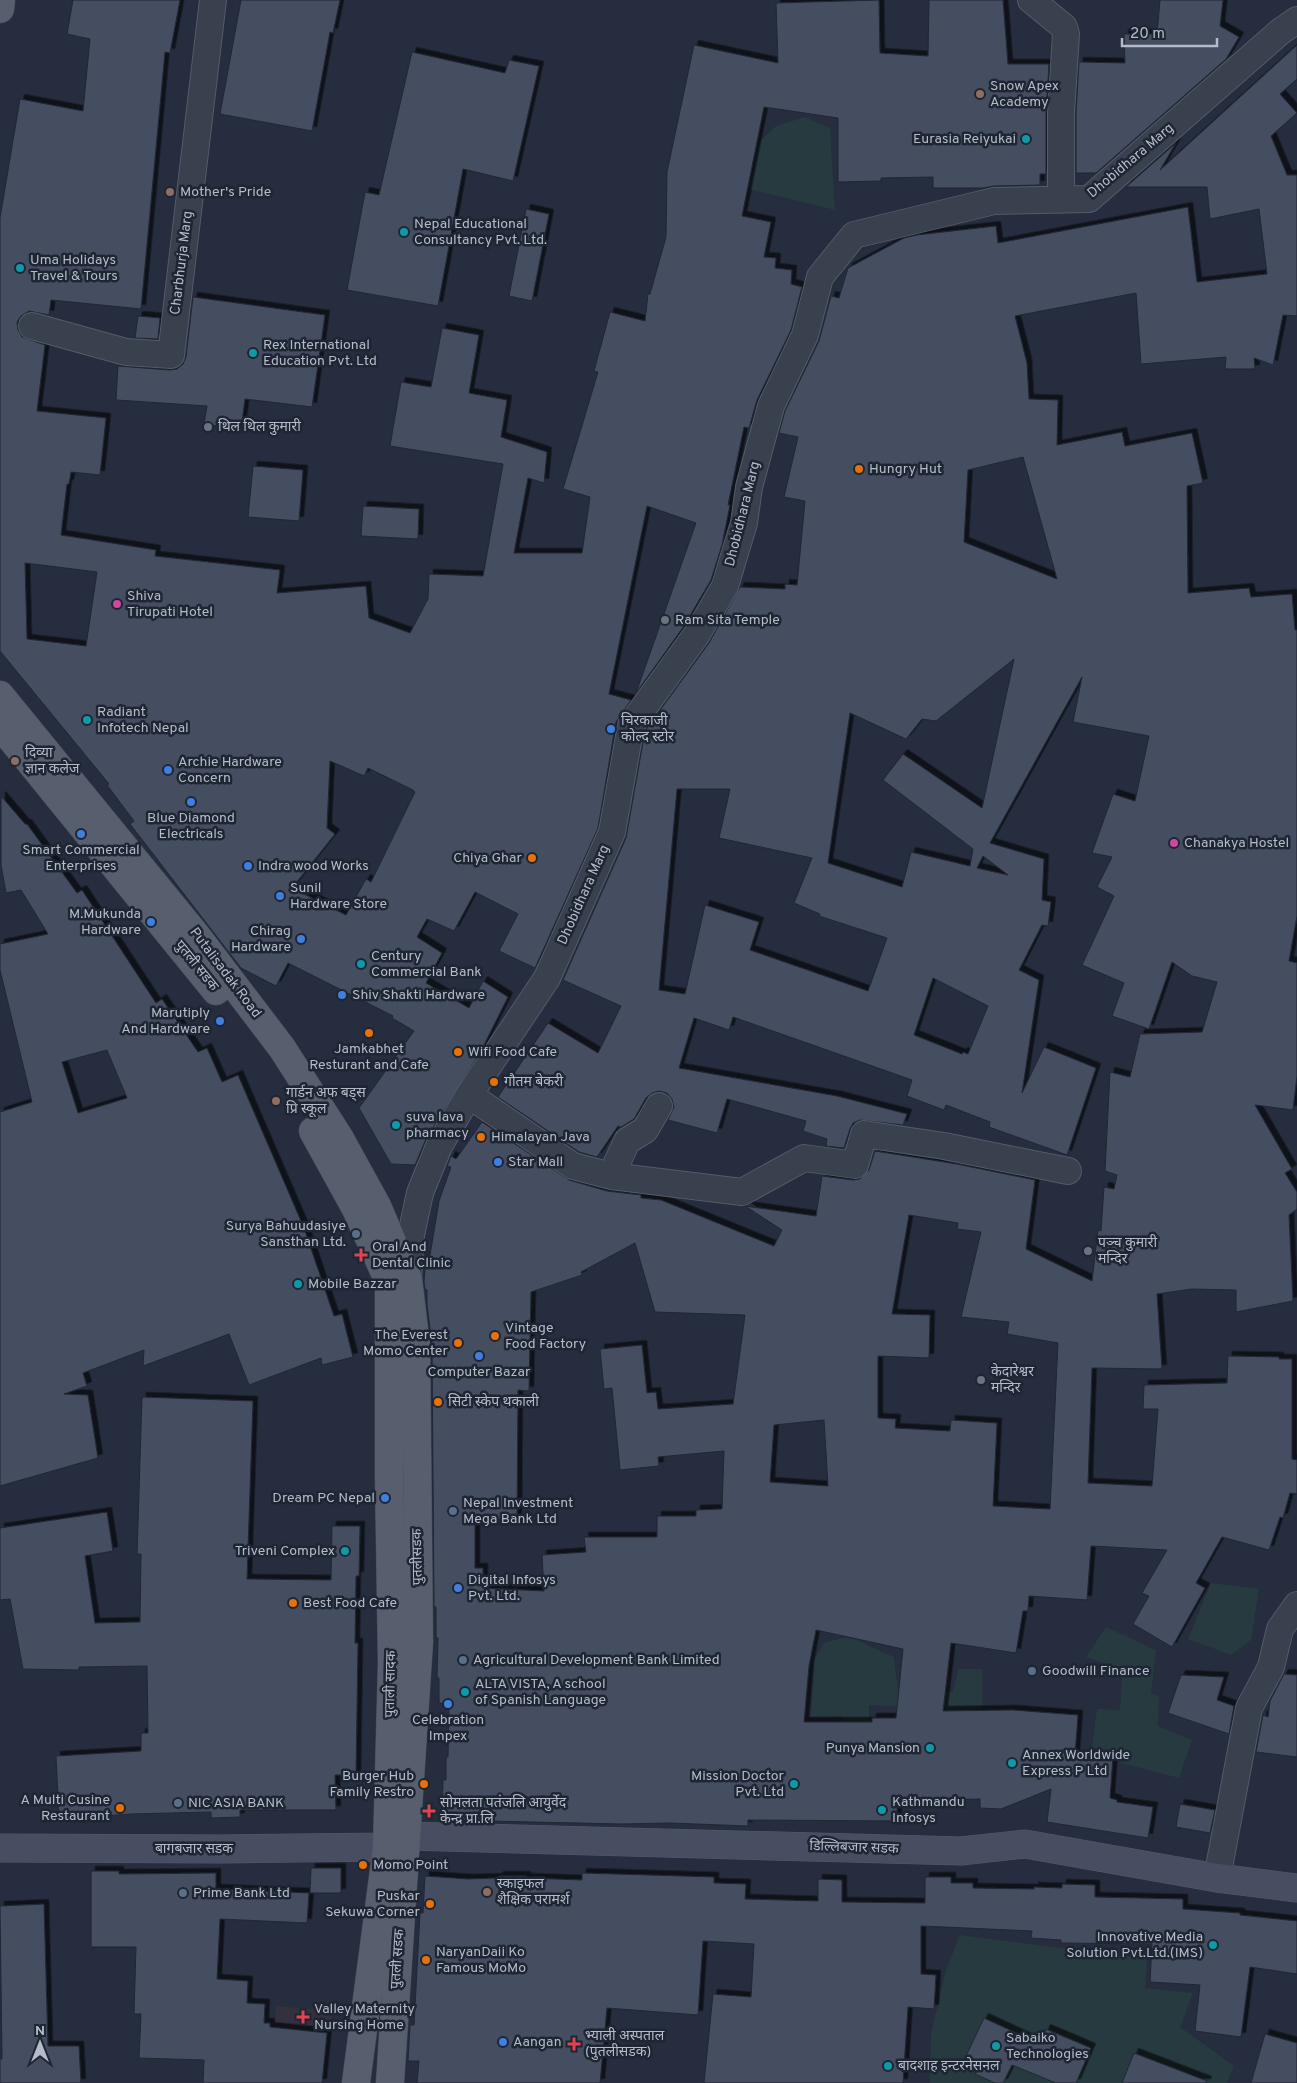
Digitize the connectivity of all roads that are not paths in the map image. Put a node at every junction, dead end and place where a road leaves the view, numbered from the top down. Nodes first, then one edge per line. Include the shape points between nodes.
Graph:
1 (1, 0) edge
2 (214, 0) edge
3 (1031, 0) edge
4 (0, 9) edge
5 (1297, 20) edge
6 (1060, 200) junction
7 (32, 326) dead end
8 (0, 695) edge
9 (0, 725) edge
10 (469, 1096) junction
11 (659, 1106) dead end
12 (1068, 1171) dead end
13 (611, 1176) junction
14 (398, 1280) junction
15 (1297, 1605) edge
16 (397, 1841) junction
17 (0, 1848) edge
18 (1216, 1878) junction
19 (1297, 1888) edge
20 (356, 2083) edge
21 (390, 2083) edge

1 - 4 main road
2 - 7 street, Charbhurja Marg via 171,355 126,352
3 - 6 street via 1064,27 1066,34 1060,113
5 - 6 street, Dhobidhara Marg via 1089,199
6 - 10 street, Dhobidhara Marg via 994,201 854,235 820,277 805,335 771,406 748,487 744,523 725,586 697,634 631,725 612,832 547,978
8 - 14 main road, Putalisadak Road via 190,928 282,1048 339,1137 377,1206
9 - 14 main road, पुतली सडक via 258,1042 321,1144
10 - 13 street via 573,1166
10 - 14 street, Dhobidhara Marg via 439,1146 420,1193
11 - 13 street via 645,1130 626,1141
12 - 13 street via 864,1134 855,1165 804,1158 742,1192
14 - 16 main road, पुतलीसडक via 416,1346 419,1642
15 - 18 street via 1280,1629 1272,1667 1249,1708
16 - 17 main road, बागबजार सडक via 213,1850
16 - 18 main road, डिल्लिबजार सडक via 961,1851 1025,1844
16 - 20 main road
16 - 21 main road, पुतली सडक
18 - 19 main road, डिल्लिबजार सडक

